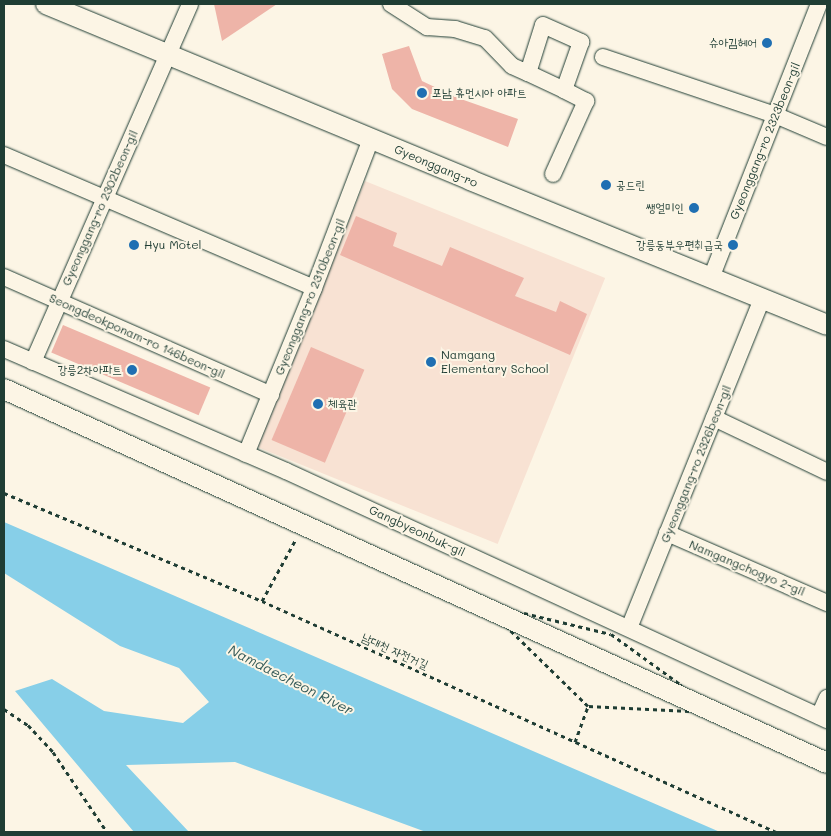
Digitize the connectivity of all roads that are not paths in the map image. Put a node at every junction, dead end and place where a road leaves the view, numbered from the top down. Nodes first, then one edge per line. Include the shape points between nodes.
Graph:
1 (46, 4) edge
2 (190, 4) edge
3 (391, 4) edge
4 (819, 4) edge
5 (169, 55) junction
6 (603, 56) dead end
7 (528, 73) junction
8 (564, 90) junction
9 (775, 115) junction
10 (827, 137) edge
11 (371, 139) junction
12 (4, 155) edge
13 (553, 174) dead end
14 (103, 198) junction
15 (4, 277) edge
16 (711, 278) junction
17 (314, 288) junction
18 (762, 299) junction
19 (59, 301) junction
20 (827, 325) edge
21 (4, 349) edge
22 (33, 362) junction
23 (4, 389) edge
24 (271, 395) junction
25 (714, 418) junction
26 (246, 454) junction
27 (827, 472) edge
28 (667, 533) junction
29 (827, 602) edge
30 (629, 628) junction
31 (827, 698) edge
32 (823, 718) edge
33 (827, 762) edge

1 - 5 street, Gyeonggang-ro
2 - 5 street, Gyeonggang-ro 2302beon-gil
3 - 7 street via 427,26 455,29 486,38 512,66
4 - 9 street, Gyeonggang-ro 2323beon-gil
5 - 11 street, Gyeonggang-ro
5 - 14 street, Gyeonggang-ro 2302beon-gil
6 - 9 street
7 - 8 street
7 - 8 street via 543,25 581,42
8 - 13 street via 586,101
9 - 10 street
9 - 16 street, Gyeonggang-ro 2323beon-gil
11 - 16 street, Gyeonggang-ro
11 - 17 street, Gyeonggang-ro 2310beon-gil
12 - 14 street
14 - 17 street
14 - 19 street, Gyeonggang-ro 2302beon-gil
15 - 19 street, Seongdeokponam-ro 146beon-gil
16 - 18 street, Gyeonggang-ro
17 - 24 street, Gyeonggang-ro 2310beon-gil
18 - 20 street, Gyeonggang-ro
18 - 25 street, Gyeonggang-ro 2326beon-gil
19 - 22 street, Gyeonggang-ro 2302beon-gil
19 - 24 street, Seongdeokponam-ro 146beon-gil
21 - 22 street, Gangbyeonbuk-gil
22 - 26 street, Gangbyeonbuk-gil
23 - 33 street
24 - 26 street, Gyeonggang-ro 2310beon-gil
25 - 27 street
25 - 28 street, Gyeonggang-ro 2326beon-gil
26 - 30 street, Gangbyeonbuk-gil
28 - 29 street, Namgangchogyo 2-gil
28 - 30 street, Gyeonggang-ro 2326beon-gil
30 - 32 street, Gangbyeonbuk-gil
31 - 32 street

